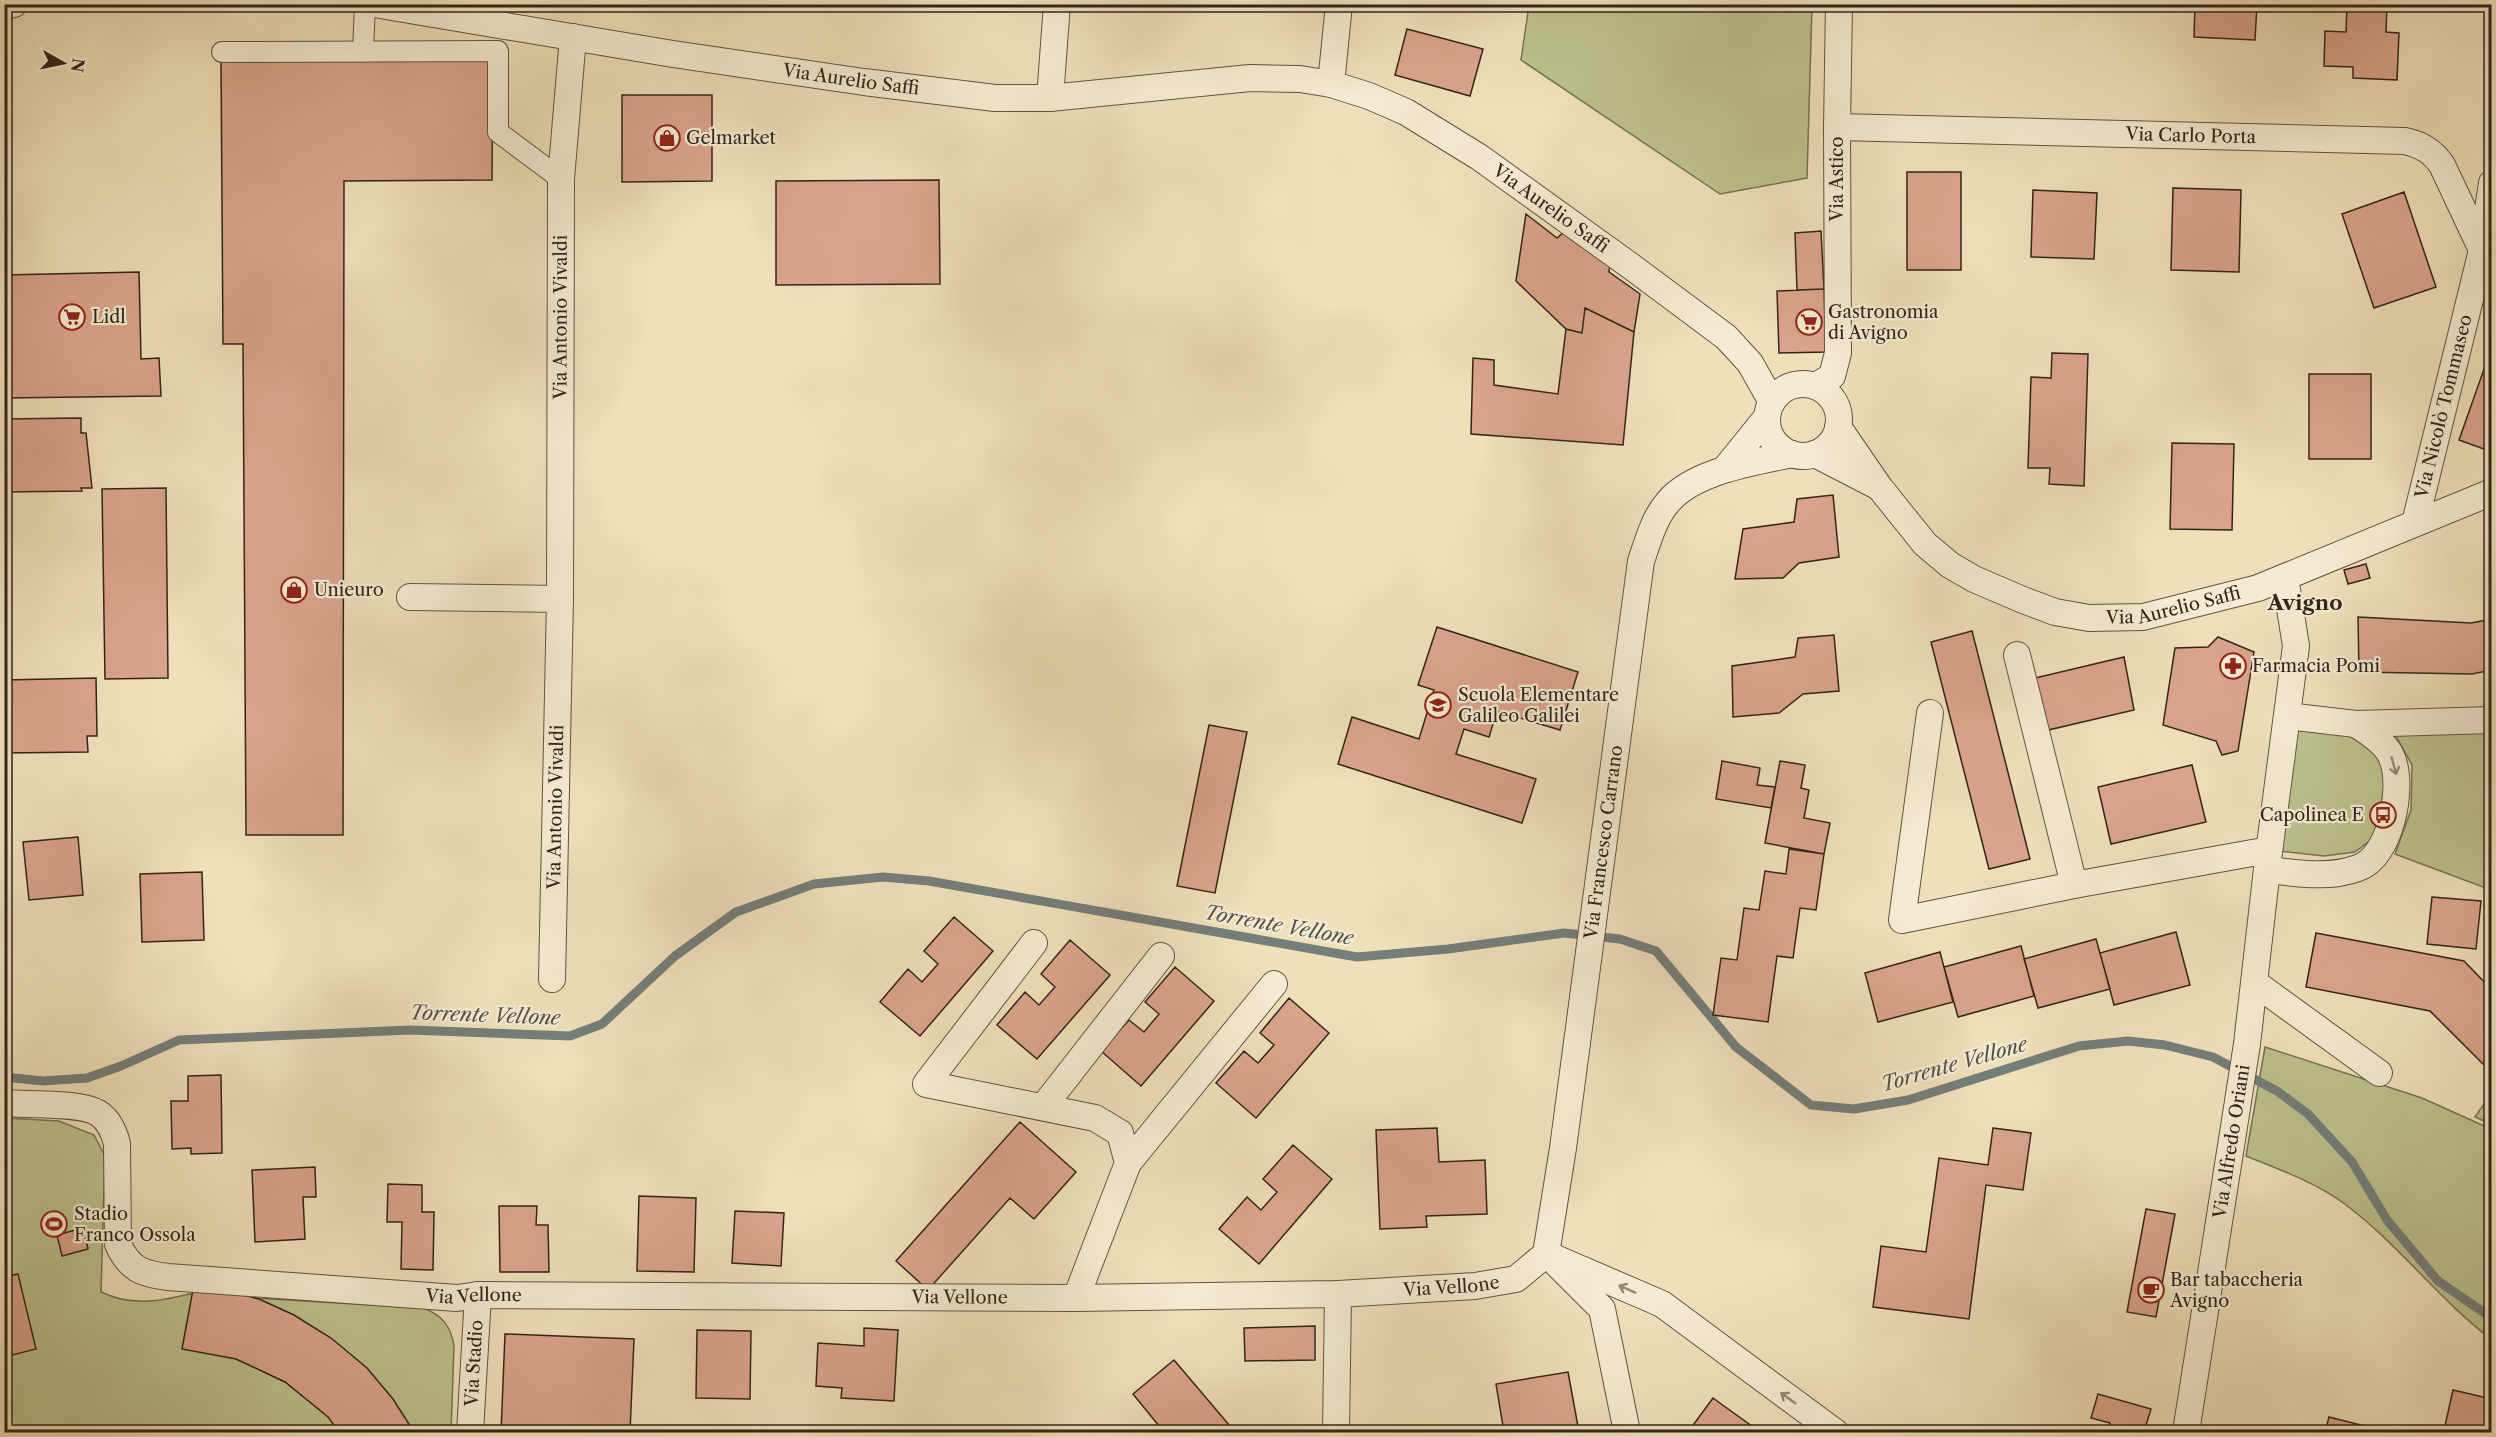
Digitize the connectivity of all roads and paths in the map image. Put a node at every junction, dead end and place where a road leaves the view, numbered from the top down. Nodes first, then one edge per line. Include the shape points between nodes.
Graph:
1 (14, 4) edge
2 (365, 4) edge
3 (374, 4) edge
4 (1057, 4) edge
5 (1339, 4) edge
6 (1839, 4) edge
7 (4, 6) edge
8 (573, 37) junction
9 (222, 52) dead end
10 (363, 52) junction
11 (1330, 84) junction
12 (1050, 98) junction
13 (1837, 127) junction
14 (561, 179) junction
15 (2492, 183) edge
16 (2482, 250) junction
17 (1838, 353) junction
18 (1750, 363) junction
19 (1806, 385) junction
20 (1769, 409) junction
21 (1839, 421) junction
22 (1804, 454) junction
23 (1725, 469) junction
24 (1880, 488) junction
25 (2492, 492) edge
26 (2415, 524) junction
27 (2285, 577) junction
28 (410, 597) dead end
29 (560, 599) junction
30 (2017, 655) dead end
31 (1930, 713) dead end
32 (2287, 716) junction
33 (2492, 720) edge
34 (2356, 724) junction
35 (2268, 860) junction
36 (2074, 885) junction
37 (1034, 944) dead end
38 (1161, 956) dead end
39 (552, 979) dead end
40 (2255, 983) junction
41 (1274, 984) dead end
42 (2379, 1073) dead end
43 (4, 1103) edge
44 (1043, 1107) junction
45 (1128, 1163) junction
46 (1546, 1254) junction
47 (1338, 1294) junction
48 (478, 1295) junction
49 (1076, 1298) junction
50 (470, 1432) edge
51 (1336, 1432) edge
52 (1627, 1432) edge
53 (1835, 1432) edge
54 (2186, 1432) edge

1 - 7 street
2 - 10 street
3 - 8 street, Via Aurelio Saffi
4 - 12 street
5 - 11 street
6 - 13 street, Via Astico
8 - 12 street, Via Aurelio Saffi via 937,92
8 - 14 street, Via Antonio Vivaldi
9 - 10 street
10 - 14 street via 498,51 498,132
11 - 12 street, Via Aurelio Saffi via 1250,78
11 - 18 street, Via Aurelio Saffi via 1406,112 1479,157 1726,337
13 - 16 street, Via Carlo Porta via 2405,141 2434,154 2442,165
13 - 17 street, Via Astico
14 - 29 street, Via Antonio Vivaldi
15 - 16 street, Via Nicolò Tommaseo
16 - 26 street, Via Nicolò Tommaseo
17 - 19 street, Via Astico via 1832,376
17 - 21 street, Via Astico via 1846,369 1846,393
18 - 19 street, Via Aurelio Saffi
18 - 20 street, Via Aurelio Saffi
19 - 20 street via 1786,388
19 - 21 street, Via Aurelio Saffi via 1828,394 1835,403
20 - 22 street, Via Aurelio Saffi via 1768,429 1773,440 1781,448
20 - 23 street, Via Francesco Carrano
21 - 22 street via 1826,448
21 - 24 street, Via Aurelio Saffi
22 - 23 street, Via Francesco Carrano
22 - 24 street, Via Aurelio Saffi
23 - 46 street, Via Francesco Carrano via 1678,491 1667,503 1641,561
24 - 27 street, Via Aurelio Saffi via 1925,544 1950,565 2055,612 2089,618 2143,617 2258,588
25 - 26 street, Via Aurelio Saffi
26 - 27 street, Via Aurelio Saffi
27 - 32 street, Via Alfredo Oriani via 2296,646
28 - 29 street
29 - 39 street, Via Antonio Vivaldi
30 - 36 street
31 - 36 street via 1902,920
32 - 34 street
32 - 35 street, Via Alfredo Oriani
33 - 34 street
34 -> 35 street via 2379,740 2392,757 2398,779 2392,818 2381,850 2360,868 2323,875
35 - 36 street
35 - 40 street, Via Alfredo Oriani
37 - 44 street via 926,1084
38 - 44 street
40 - 42 street
40 - 54 street, Via Alfredo Oriani
41 - 45 street
43 - 48 street, Via Vellone via 86,1108 99,1113 113,1128 117,1144 118,1244 129,1263 147,1274 458,1298
44 - 45 street via 1095,1118 1120,1133
45 - 49 street
46 - 47 street, Via Vellone via 1516,1279 1475,1286
46 - 52 street via 1602,1309
53 -> 46 street via 1662,1305
47 - 49 street, Via Vellone
47 - 51 street
48 - 49 street, Via Vellone
48 - 50 street, Via Stadio

